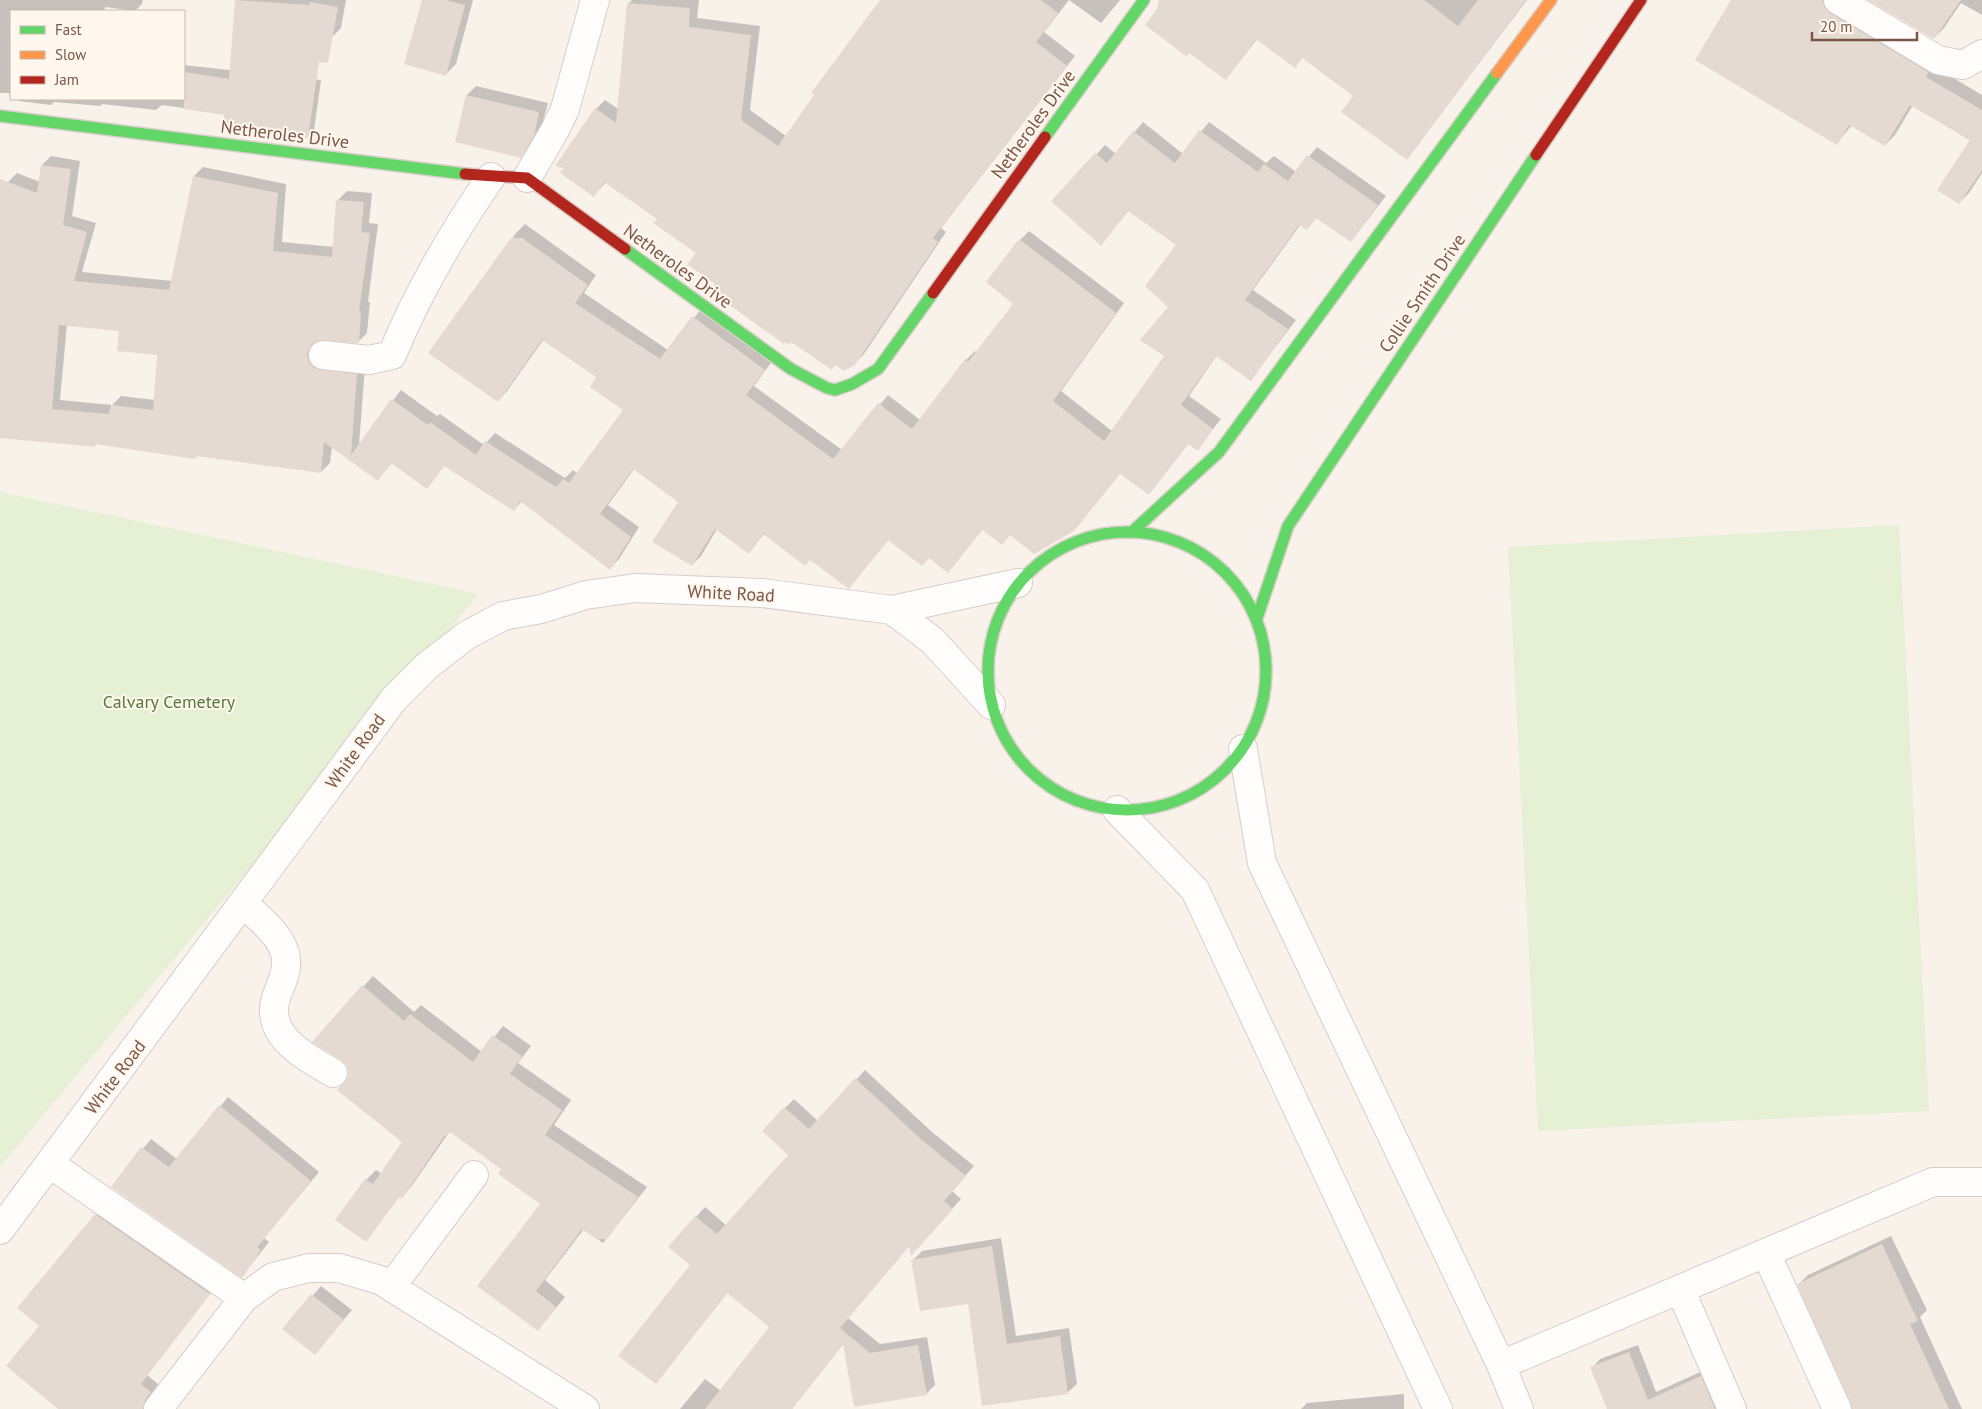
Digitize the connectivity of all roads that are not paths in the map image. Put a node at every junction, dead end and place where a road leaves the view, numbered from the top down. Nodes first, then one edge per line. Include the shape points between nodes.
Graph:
1 (595, 0) edge
2 (1144, 0) edge
3 (1551, 0) edge
4 (1641, 0) edge
5 (1838, 0) edge
6 (1982, 54) edge
7 (0, 116) edge
8 (491, 177) junction
9 (527, 178) junction
10 (324, 355) dead end
11 (1133, 531) junction
12 (1018, 583) junction
13 (892, 610) junction
14 (1257, 618) junction
15 (991, 705) junction
16 (1243, 749) junction
17 (1117, 810) junction
18 (243, 903) junction
19 (333, 1073) dead end
20 (50, 1164) junction
21 (474, 1175) dead end
22 (1982, 1182) edge
23 (0, 1230) edge
24 (1766, 1253) junction
25 (391, 1287) junction
26 (1680, 1289) junction
27 (244, 1298) junction
28 (1501, 1365) junction
29 (158, 1409) edge
30 (584, 1409) edge
31 (1438, 1409) edge
32 (1519, 1409) edge
33 (1732, 1409) edge
34 (1837, 1409) edge

1 - 9 street via 565,109
2 - 9 street, Netheroles Drive via 878,368 842,391 823,388 791,369
3 - 11 street via 1219,452
4 - 14 street, Collie Smith Drive via 1288,526
5 - 6 street via 1938,60 1963,65
7 - 8 street, Netheroles Drive
8 - 9 street, Netheroles Drive
8 - 10 street via 457,226 411,308 392,355 369,360
11 - 12 street via 1090,536 1050,553
11 - 14 street via 1165,536 1221,566 1242,590
12 - 13 street, White Road
12 - 15 street via 996,620 987,662
13 - 15 street, White Road via 933,641
13 - 18 street, White Road via 762,592 635,588 586,595 541,609 503,616 466,635 394,698
14 - 16 street via 1266,651 1267,685 1259,718
15 - 17 street via 1003,738 1024,766 1044,783 1083,803
16 - 17 street via 1210,784 1166,805
16 - 28 street via 1262,863
17 - 31 street via 1195,890
18 - 19 street via 281,942 286,960 274,1008 276,1022 297,1051
18 - 20 street, White Road
20 - 23 street, White Road
20 - 27 street
21 - 25 street
22 - 24 street via 1933,1182
24 - 26 street
24 - 34 street
25 - 27 street via 380,1280 339,1268 309,1268 273,1277
25 - 30 street
26 - 28 street
26 - 33 street
27 - 29 street
28 - 32 street

